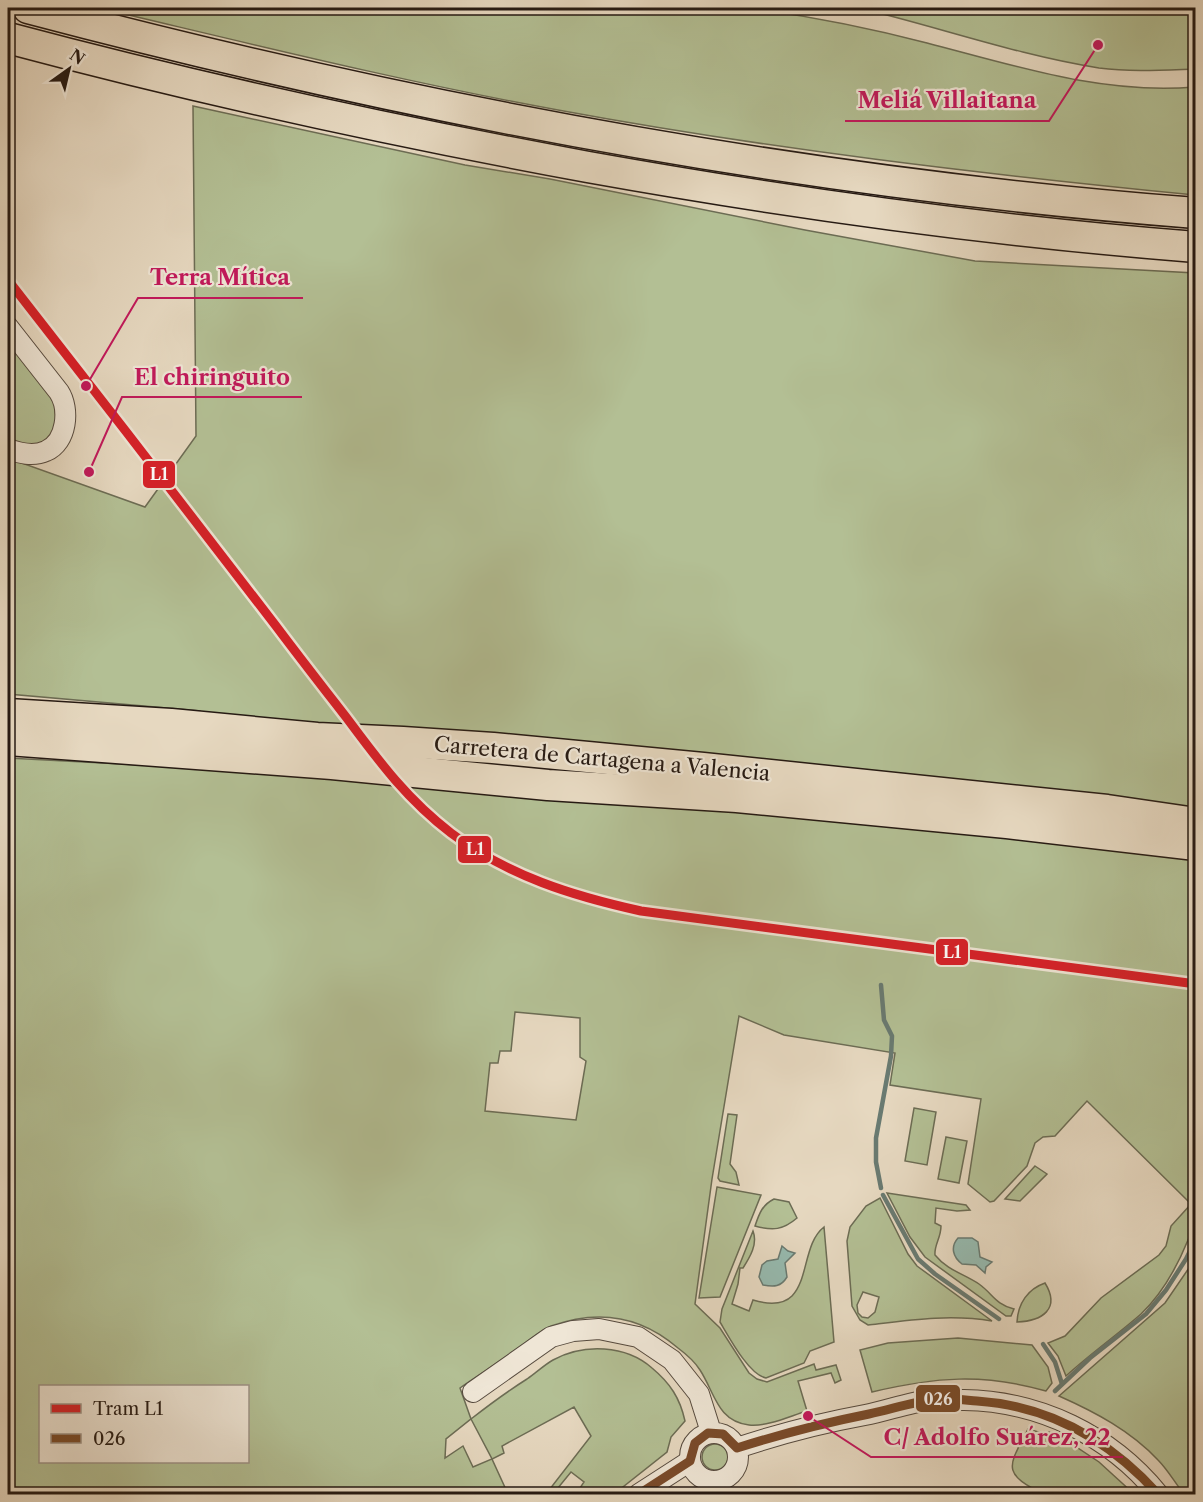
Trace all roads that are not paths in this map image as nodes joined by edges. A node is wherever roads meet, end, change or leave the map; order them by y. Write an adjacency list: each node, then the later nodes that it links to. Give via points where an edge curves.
1 (27, 8): 3 (highway, via 411,99 764,164)
2 (8, 38): 4 (highway, via 300,110 701,187 905,217)
3 (1196, 213)
4 (1196, 247)
5 (8, 327): 6 (street, via 65,401 66,422 57,442 47,451 23,454)
6 (8, 449)
7 (8, 704): 9 (highway)
8 (8, 714): 9 (highway, Carretera de Cartagena a Valencia)
9 (171, 724): 13 (highway, Carretera de Cartagena a Valencia, via 703,768 1107,810)
10 (8, 740): 12 (highway, Carretera de Cartagena a Valencia)
11 (8, 749): 12 (highway, via 111,754)
12 (154, 751): 14 (highway, Carretera de Cartagena a Valencia, via 737,797)
13 (1196, 823)
14 (1196, 845)
15 (473, 1392): 16 (street, via 551,1336 599,1329 638,1337 672,1360 699,1394)
16 (711, 1432): 17 (street, via 727,1436); 18 (street, via 692,1445)
17 (737, 1448): 18 (street, via 738,1464 721,1480 698,1475); 20 (street, via 839,1419 932,1400 992,1401 1035,1410 1094,1437 1126,1461)
18 (690, 1461): 19 (street)
19 (639, 1494)
20 (1158, 1494)

